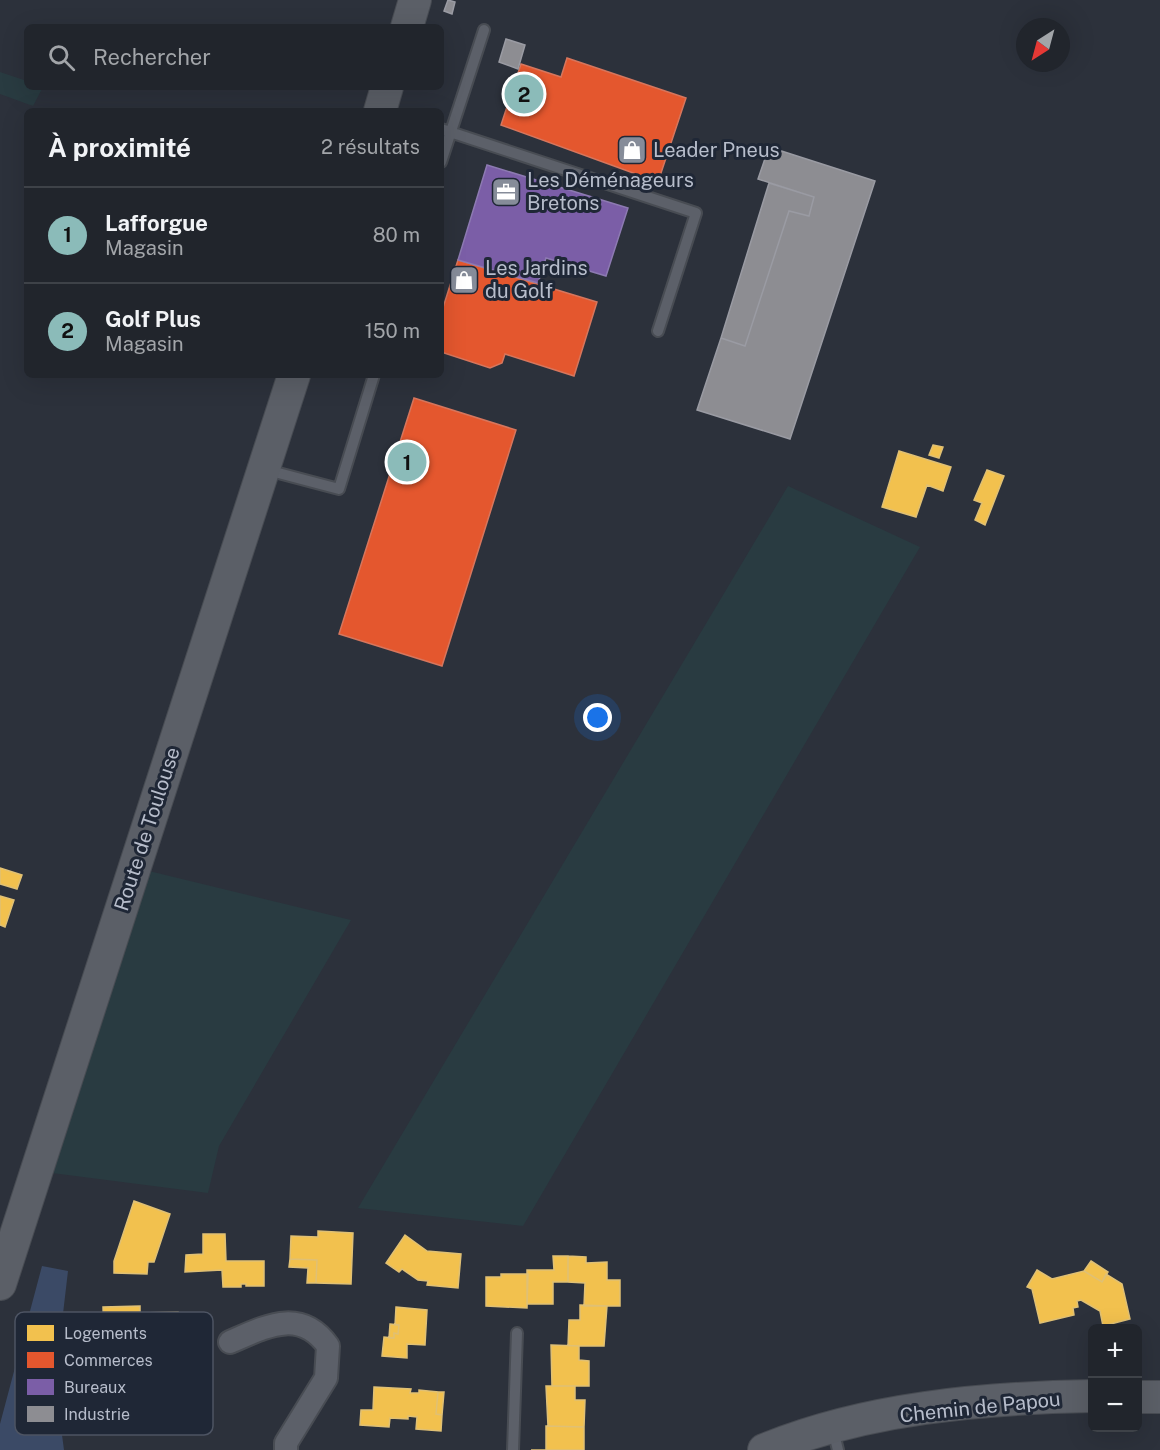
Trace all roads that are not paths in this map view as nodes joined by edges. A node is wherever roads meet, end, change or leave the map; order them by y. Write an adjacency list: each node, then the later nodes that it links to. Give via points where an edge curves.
1 (415, 0): 2 (main road)
2 (407, 24)
3 (484, 30): 6 (lane)
4 (386, 90): 5 (main road)
5 (382, 108)
6 (446, 131): 7 (lane, via 696,213)
7 (658, 331)
8 (293, 378): 10 (main road, Route de Toulouse)
9 (373, 378): 10 (lane, via 339,489)
10 (264, 470): 11 (main road, Route de Toulouse)
11 (0, 1284)
12 (517, 1333): 19 (lane)
13 (230, 1342): 18 (street, via 272,1324 298,1324 317,1331 328,1346 326,1378 286,1443)
14 (1088, 1396): 17 (main road, Chemin de Papou, via 960,1404)
15 (1142, 1397): 16 (main road)
16 (1160, 1397)
17 (835, 1439): 20 (main road, Chemin de Papou)
18 (286, 1450)
19 (513, 1450)
20 (764, 1450)

